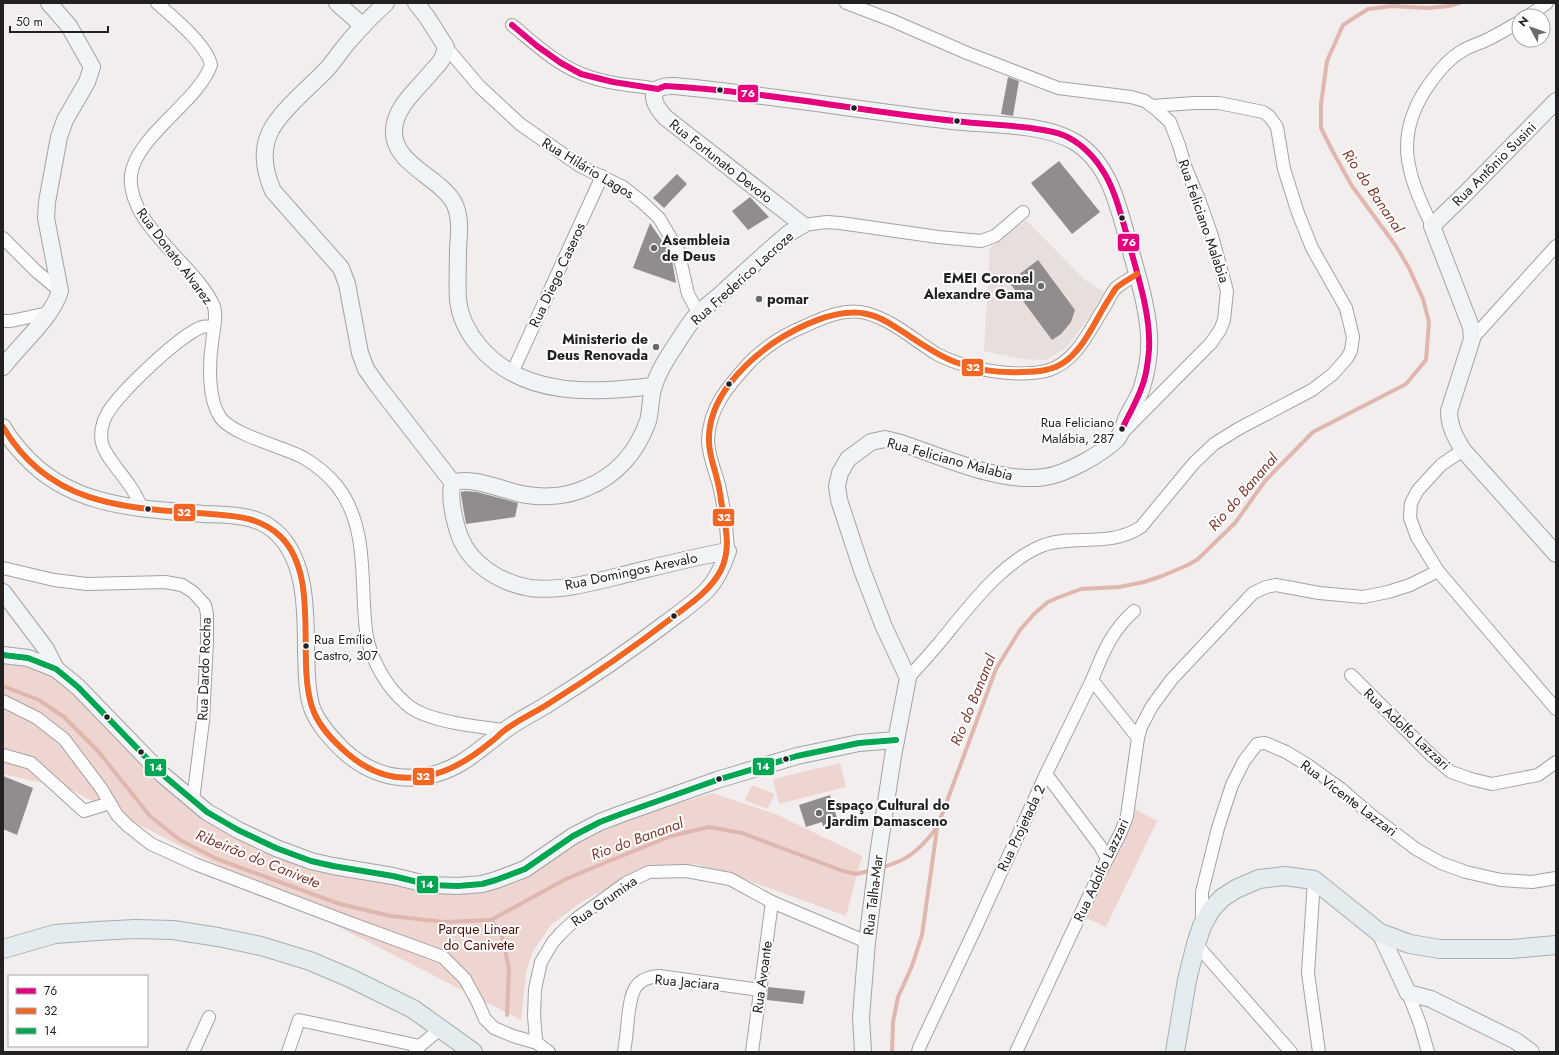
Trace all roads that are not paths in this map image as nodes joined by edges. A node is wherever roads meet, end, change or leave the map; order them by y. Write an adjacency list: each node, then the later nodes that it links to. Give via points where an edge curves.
1 (50, 3): 21 (street, via 69,26 92,67 87,82 58,137 47,202 46,218)
2 (157, 3): 25 (street, Rua Donato Alvarez, via 207,53 211,64 202,81 144,147 131,175 132,190 135,201 152,228 188,269 214,305)
3 (337, 3): 8 (street)
4 (386, 3): 8 (street)
5 (416, 3): 10 (street, Rua Hilário Lagos, via 428,17)
6 (846, 3): 13 (street, Rua Feliciano Malabia, via 1058,88 1131,97 1146,101)
7 (512, 25): 11 (street, via 537,46 581,74)
8 (362, 26): 33 (street, via 328,67 279,118 270,132 265,155 267,178 281,202 341,268 366,369)
9 (1511, 27): 17 (street, via 1462,51 1447,63 1419,99 1411,118 1407,133 1410,170)
10 (446, 47): 14 (street, Rua Hilário Lagos, via 479,86 520,124 580,166); 28 (street, via 442,59 401,108 396,119 394,138 415,168 448,194 455,205 459,217 458,303 467,331 486,354)
11 (658, 89): 16 (street, Rua Fortunato Devoto, via 654,93 654,100 658,110 666,118); 20 (street, via 665,86 738,92 955,121 1002,124 1063,135 1089,153 1102,169 1120,212)
12 (1556, 101): 17 (street, Rua Antônio Susini)
13 (1152, 106): 31 (street, Rua Feliciano Malabia, via 1170,122 1203,209 1228,291 1222,325 1211,343); 44 (street, via 1219,103 1263,112 1269,116 1277,127 1284,169 1312,248 1346,308 1353,337 1351,351 1333,374 1312,390 1214,444 1194,463 1141,527 1134,532 1118,538 1055,542 1031,551 1017,560 984,591)
14 (602, 176): 23 (street, Rua Hilário Lagos, via 623,187 659,218 678,250 688,294); 28 (street, Rua Diego Caseros)
15 (1023, 212): 16 (street, Rua Frederico Lacroze, via 995,236 981,241 840,223)
16 (803, 225): 23 (street, Rua Frederico Lacroze, via 789,233)
17 (1432, 226): 26 (street, via 1471,327)
18 (3, 238): 21 (street, via 36,271)
19 (1556, 246): 26 (street)
20 (1137, 274): 31 (street, via 1145,307 1149,351 1142,389); 35 (street, via 1115,290 1073,354 1062,364 1048,370 983,370 956,362 936,353 881,318 865,313 841,313 818,320 773,343 735,378 712,415 708,440 720,493)
21 (60, 290): 22 (street)
22 (48, 313): 24 (street, via 22,320); 27 (street)
23 (699, 314): 29 (street, Rua Frederico Lacroze, via 674,347)
24 (3, 321)
25 (214, 327): 34 (street, via 203,327 183,338 114,403 106,415 102,444); 48 (street, Rua Donato Alvarez, via 211,347 212,393 221,418 236,430 314,464 338,487 350,509 360,542 368,645 385,679 410,708 423,714 478,727)
26 (1472, 339): 32 (street, via 1449,410 1454,436)
27 (3, 367)
28 (512, 373): 29 (street, via 541,385 560,389 606,391)
29 (653, 386): 33 (street, Rua Frederico Lacroze, via 648,421 631,454 618,469 586,488 569,494 551,496 528,495 472,481 460,480)
30 (3, 427): 34 (street, via 37,469 50,479 70,490 98,500)
31 (1118, 438): 44 (street, Rua Feliciano Malabia, via 1089,459 1047,477 1002,476 885,439 870,442 848,459 840,473 837,486 838,500 882,620)
32 (1463, 450): 36 (street); 38 (street, via 1441,465 1428,478 1411,503 1410,518 1417,537)
33 (453, 483): 35 (street, Rua Domingos Arevalo, via 451,493 458,532 468,553 492,574 530,588 552,588 595,582)
34 (142, 508): 48 (street, via 256,520 268,526 286,542 301,576 307,682 311,706 327,734 369,769 387,776 407,778 444,772 467,761)
35 (728, 551): 48 (street, via 720,573 699,598 590,676)
36 (1556, 554)
37 (3, 568): 54 (street, Rua Dardo Rocha, via 54,580 87,584 165,582 182,585 193,592 204,605 207,614 207,641 203,721)
38 (1438, 571): 47 (street); 49 (street, Rua Adolfo Lazzari, via 1410,585 1362,597 1276,585 1253,593 1164,689 1144,720)
39 (3, 592): 42 (street, via 46,649)
40 (1134, 610): 45 (street, Rua Projetada 2, via 1114,633)
41 (3, 655): 42 (street, via 28,658)
42 (56, 669): 54 (street, via 78,687 154,765)
43 (1351, 675): 52 (street, Rua Adolfo Lazzari, via 1451,772 1492,784 1538,775)
44 (908, 678): 50 (street, Rua Talha-Mar)
45 (1092, 680): 49 (street); 53 (street, Rua Projetada 2)
46 (3, 701): 55 (street, via 38,718 64,739)
47 (1556, 709)
48 (505, 730)
49 (1138, 738): 56 (street, Rua Adolfo Lazzari, via 1128,816)
50 (896, 740): 54 (street, via 859,743 796,756 717,780 600,822 573,836 525,869 482,884 430,885 311,861 256,839 207,812); 62 (street, Rua Talha-Mar)
51 (3, 755): 55 (street, via 31,763 84,811)
52 (1556, 762)
53 (1046, 774): 56 (street); 79 (street, Rua Projetada 2)
54 (193, 800)
55 (110, 803): 70 (street, via 128,826 152,844 195,864 443,957 465,979 485,1019 494,1028 513,1036)
56 (1107, 859): 80 (street, Rua Adolfo Lazzari)
57 (1556, 878): 60 (street, Rua Vicente Lazzari, via 1532,882 1501,880 1441,863 1416,849 1371,815 1341,788 1309,766 1265,743 1257,744 1244,761 1232,785 1218,828 1202,892)
58 (1314, 880): 60 (main road, via 1285,876 1259,879 1222,898); 61 (main road); 83 (street, via 1308,973)
59 (772, 902): 62 (street, Rua Grumixa); 66 (street, Rua Avoante); 70 (street, Rua Grumixa, via 730,879 686,870 649,872 626,884 576,919 553,942 541,962 535,989 534,1016)
60 (1202, 926): 63 (main road)
61 (1380, 933): 64 (main road, via 1410,944 1440,949 1512,949); 67 (street)
62 (867, 942): 78 (street, Rua Talha-Mar, via 861,1018)
63 (1196, 944): 81 (main road); 82 (street)
64 (1556, 945)
65 (3, 948): 69 (main road, via 55,934 135,929 173,930 218,937 261,946 350,978 414,1009)
66 (760, 990): 76 (street, Rua Jaciara, via 651,977 641,982 632,994); 77 (street, Rua Avoante)
67 (1408, 993): 84 (street); 85 (street, via 1431,999 1516,1041)
68 (209, 1017): 72 (street)
69 (440, 1029): 71 (street); 74 (main road)
70 (537, 1041): 75 (street)
71 (416, 1049): 73 (street, via 299,1020)
72 (193, 1052)
73 (288, 1052)
74 (473, 1052)
75 (549, 1052)
76 (624, 1052)
77 (752, 1052)
78 (863, 1052)
79 (918, 1052)
80 (1016, 1052)
81 (1175, 1052)
82 (1291, 1052)
83 (1319, 1052)
84 (1428, 1052)
85 (1530, 1052)

